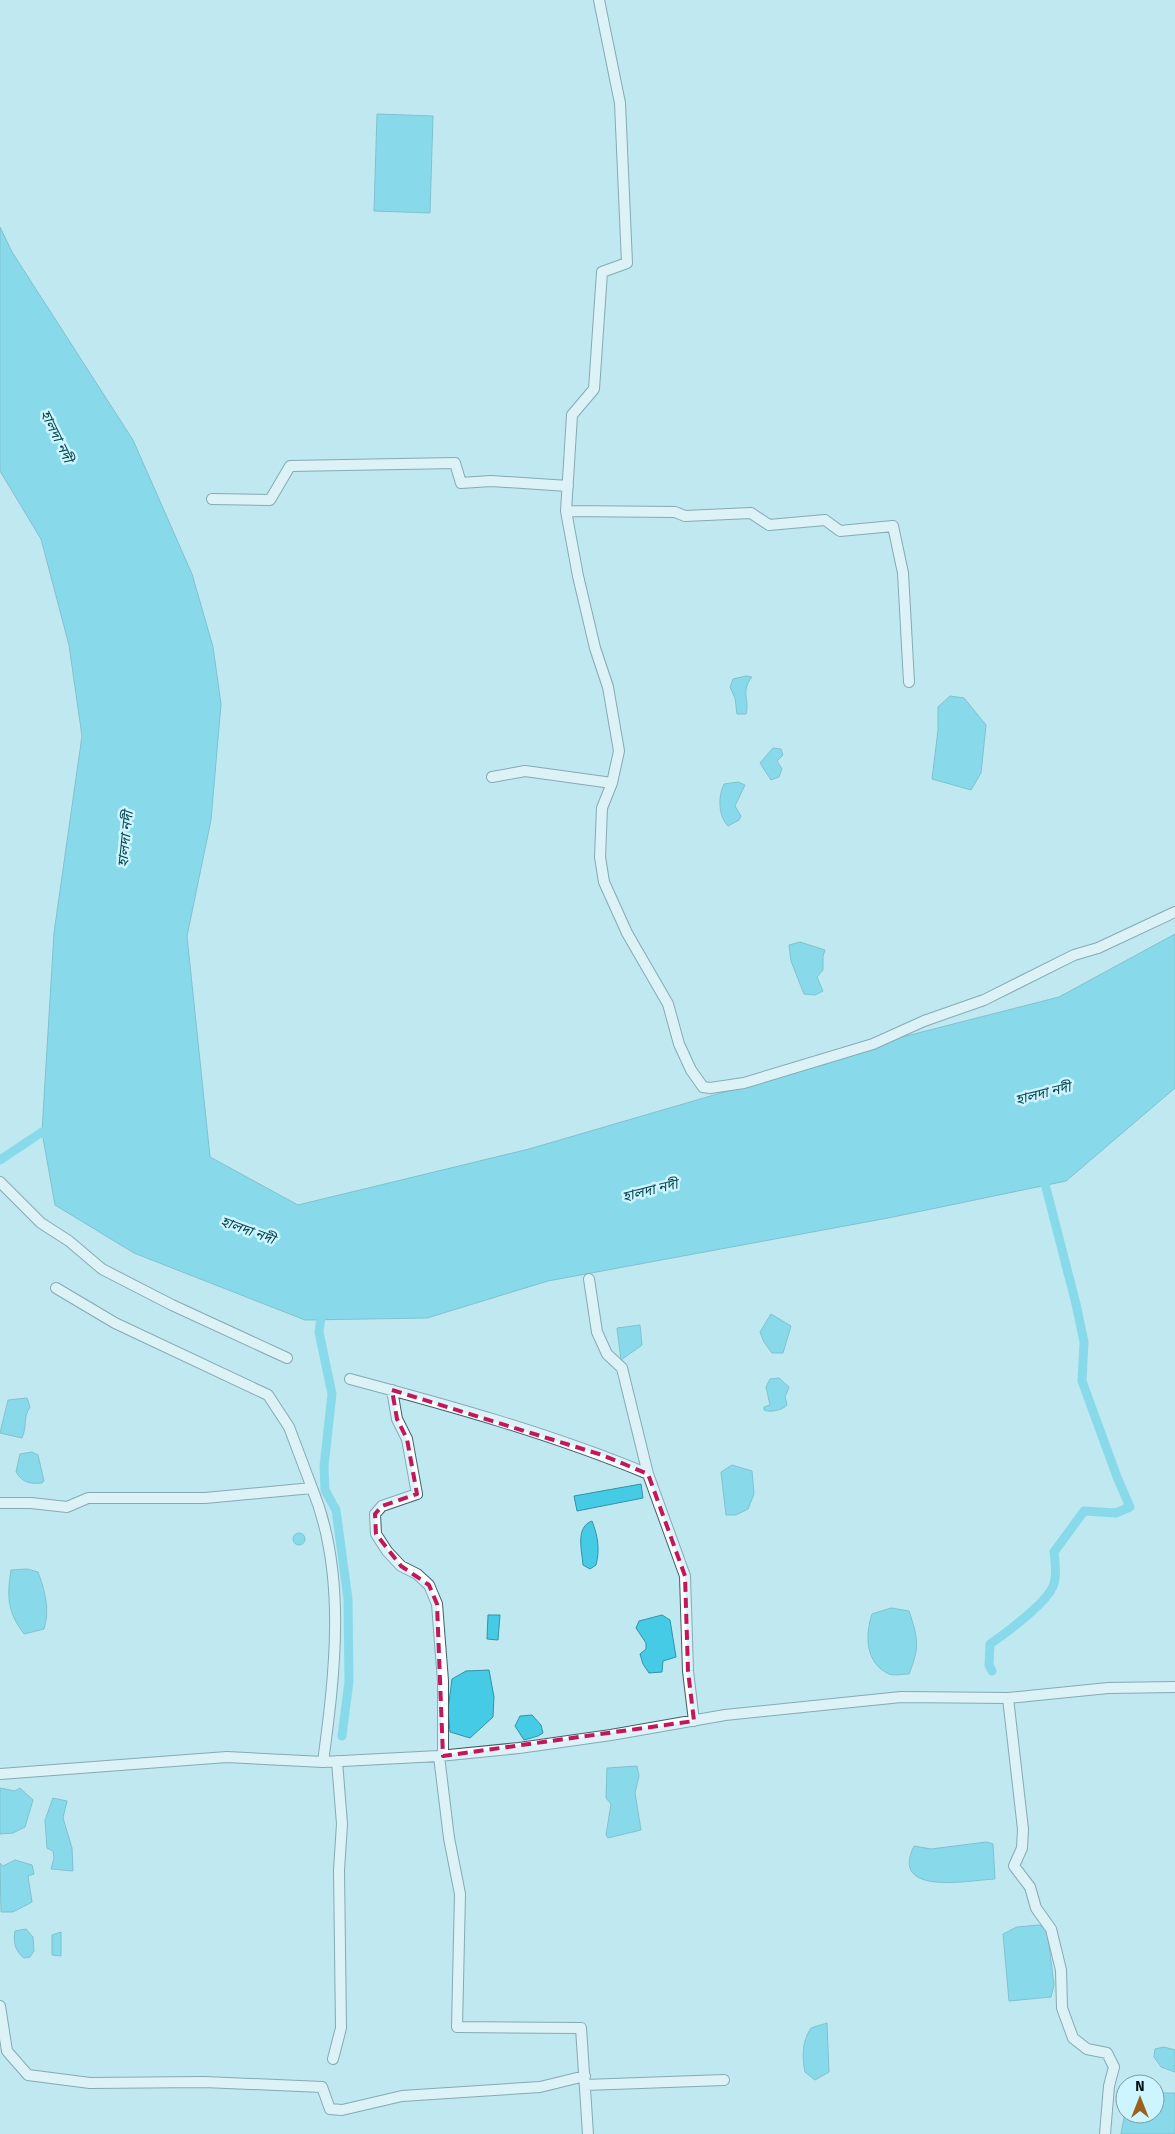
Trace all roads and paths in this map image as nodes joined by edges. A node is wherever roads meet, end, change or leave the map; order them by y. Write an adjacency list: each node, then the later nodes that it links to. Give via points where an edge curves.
1 (599, 0): 2 (street, via 620,103 627,264 602,272 594,388 572,415)
2 (568, 486): 3 (street, via 491,481 461,483 456,462 290,466 270,500); 4 (street)
3 (212, 499)
4 (566, 511): 5 (street, via 675,512 686,516 751,513 769,525 825,520 840,531 893,526 904,572); 7 (street, via 616,732 619,751)
5 (909, 682)
6 (492, 776): 7 (street, via 525,771)
7 (612, 783): 8 (street, via 602,808 600,857 604,882 627,933 668,1004 679,1044 703,1087 744,1083 873,1044 924,1021 984,1000 1074,955 1098,948)
8 (1175, 912)
9 (0, 1182): 12 (street, via 41,1223 102,1269 172,1306)
10 (589, 1279): 15 (street, via 597,1332 606,1354 622,1368)
11 (56, 1288): 16 (street, via 115,1323 268,1396 289,1427)
12 (287, 1358)
13 (350, 1379): 14 (street)
14 (392, 1390): 15 (street, via 602,1455); 21 (street, via 397,1418 408,1438 417,1494 382,1506 375,1514 376,1534 401,1566 429,1585 437,1604 443,1680)
15 (648, 1474): 20 (street, via 685,1576 688,1671)
16 (312, 1488): 17 (street, via 205,1498 88,1498 67,1507); 23 (street, via 323,1516 335,1598 332,1693)
17 (0, 1503)
18 (1175, 1687): 19 (street, via 1108,1688)
19 (1008, 1698): 20 (street, via 901,1697 725,1715); 30 (street, via 1023,1828 1022,1848 1014,1866 1030,1887 1036,1908 1051,1929 1061,1970 1062,2008 1073,2038 1088,2049 1107,2053 1114,2067)
20 (694, 1722): 21 (street, via 528,1747)
21 (441, 1756): 22 (street); 27 (street, via 449,1838 460,1894 457,2027 581,2028)
22 (338, 1761): 23 (street); 26 (street, via 342,1824 339,1870 341,2028)
23 (323, 1762): 24 (street, via 227,1757)
24 (0, 1774)
25 (0, 2006): 27 (street, via 7,2051 28,2075 90,2083 204,2082 322,2088 330,2109 342,2110 402,2096)
26 (333, 2059)
27 (585, 2080): 28 (street); 29 (street)
28 (724, 2080)
29 (588, 2134)
30 (1105, 2134)

